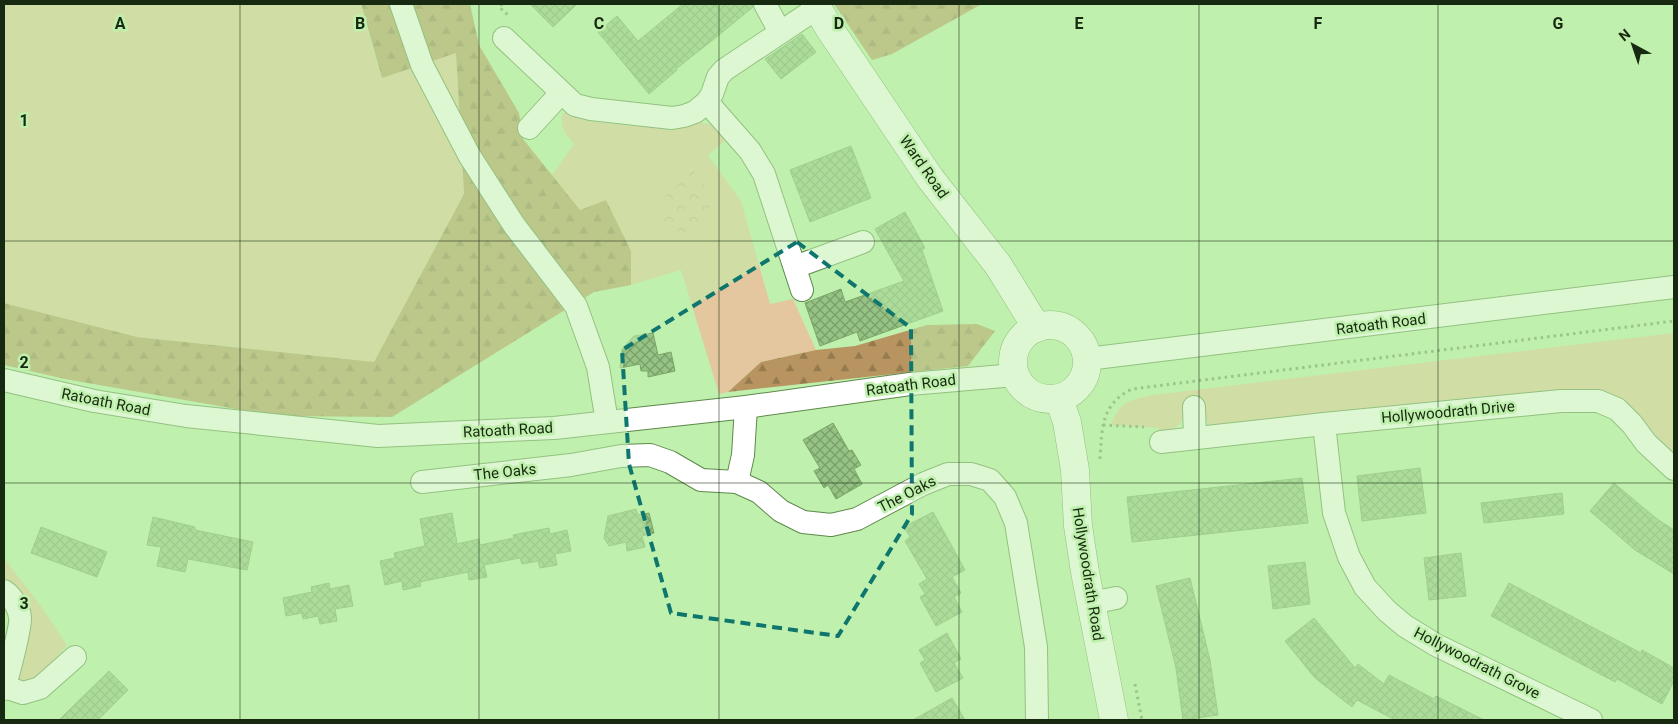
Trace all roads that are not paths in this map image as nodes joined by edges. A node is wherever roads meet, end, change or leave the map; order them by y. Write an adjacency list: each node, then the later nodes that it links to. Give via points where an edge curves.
1 (401, 4): 20 (street, via 422,66 469,155 514,225 576,306 598,367)
2 (765, 4): 4 (street)
3 (816, 6): 4 (street); 13 (main road, Ward Road, via 930,178 998,265)
4 (780, 32): 7 (street, via 724,70)
5 (504, 38): 6 (street)
6 (561, 92): 7 (street, via 574,105 591,109 672,118 695,112); 8 (street)
7 (707, 102): 10 (street, via 750,151 764,174)
8 (529, 128)
9 (863, 242): 10 (street)
10 (795, 267): 12 (street)
11 (1674, 287): 14 (street, Ratoath Road)
12 (802, 290)
13 (1037, 328): 14 (main road, via 1048,325 1070,330 1079,338); 15 (main road, via 1027,333 1014,352)
14 (1087, 359): 17 (main road, via 1084,380 1073,392)
15 (1014, 374): 17 (main road, via 1032,395 1048,400); 18 (street, Ratoath Road, via 910,384)
16 (4, 380): 20 (street, Ratoath Road, via 94,401 186,416 378,436 554,428)
17 (1059, 399): 31 (main road, Hollywoodrath Road, via 1067,422 1075,470 1078,526 1103,600)
18 (746, 407): 20 (street, Ratoath Road); 26 (street, via 743,454)
19 (1194, 407): 22 (street)
20 (607, 422)
21 (1324, 424): 22 (street, Hollywoodrath Drive); 24 (street, Hollywoodrath Drive, via 1598,401 1617,410); 32 (street, Hollywoodrath Grove, via 1334,513 1348,557 1365,587 1386,611 1436,645)
22 (1195, 438): 23 (street, Hollywoodrath Drive)
23 (1161, 442)
24 (1674, 469)
25 (422, 482): 26 (street, The Oaks, via 447,470 571,465 621,456 650,455 670,462 701,480)
26 (737, 482): 30 (street, The Oaks, via 759,492 803,522 831,525 857,519 948,474 971,474 990,480 1005,497 1016,523 1036,647)
27 (4, 591): 29 (street, via 16,605 21,618)
28 (75, 657): 29 (street, via 40,688 23,693)
29 (4, 688)
30 (1037, 720)
31 (1114, 720)
32 (1591, 720)

